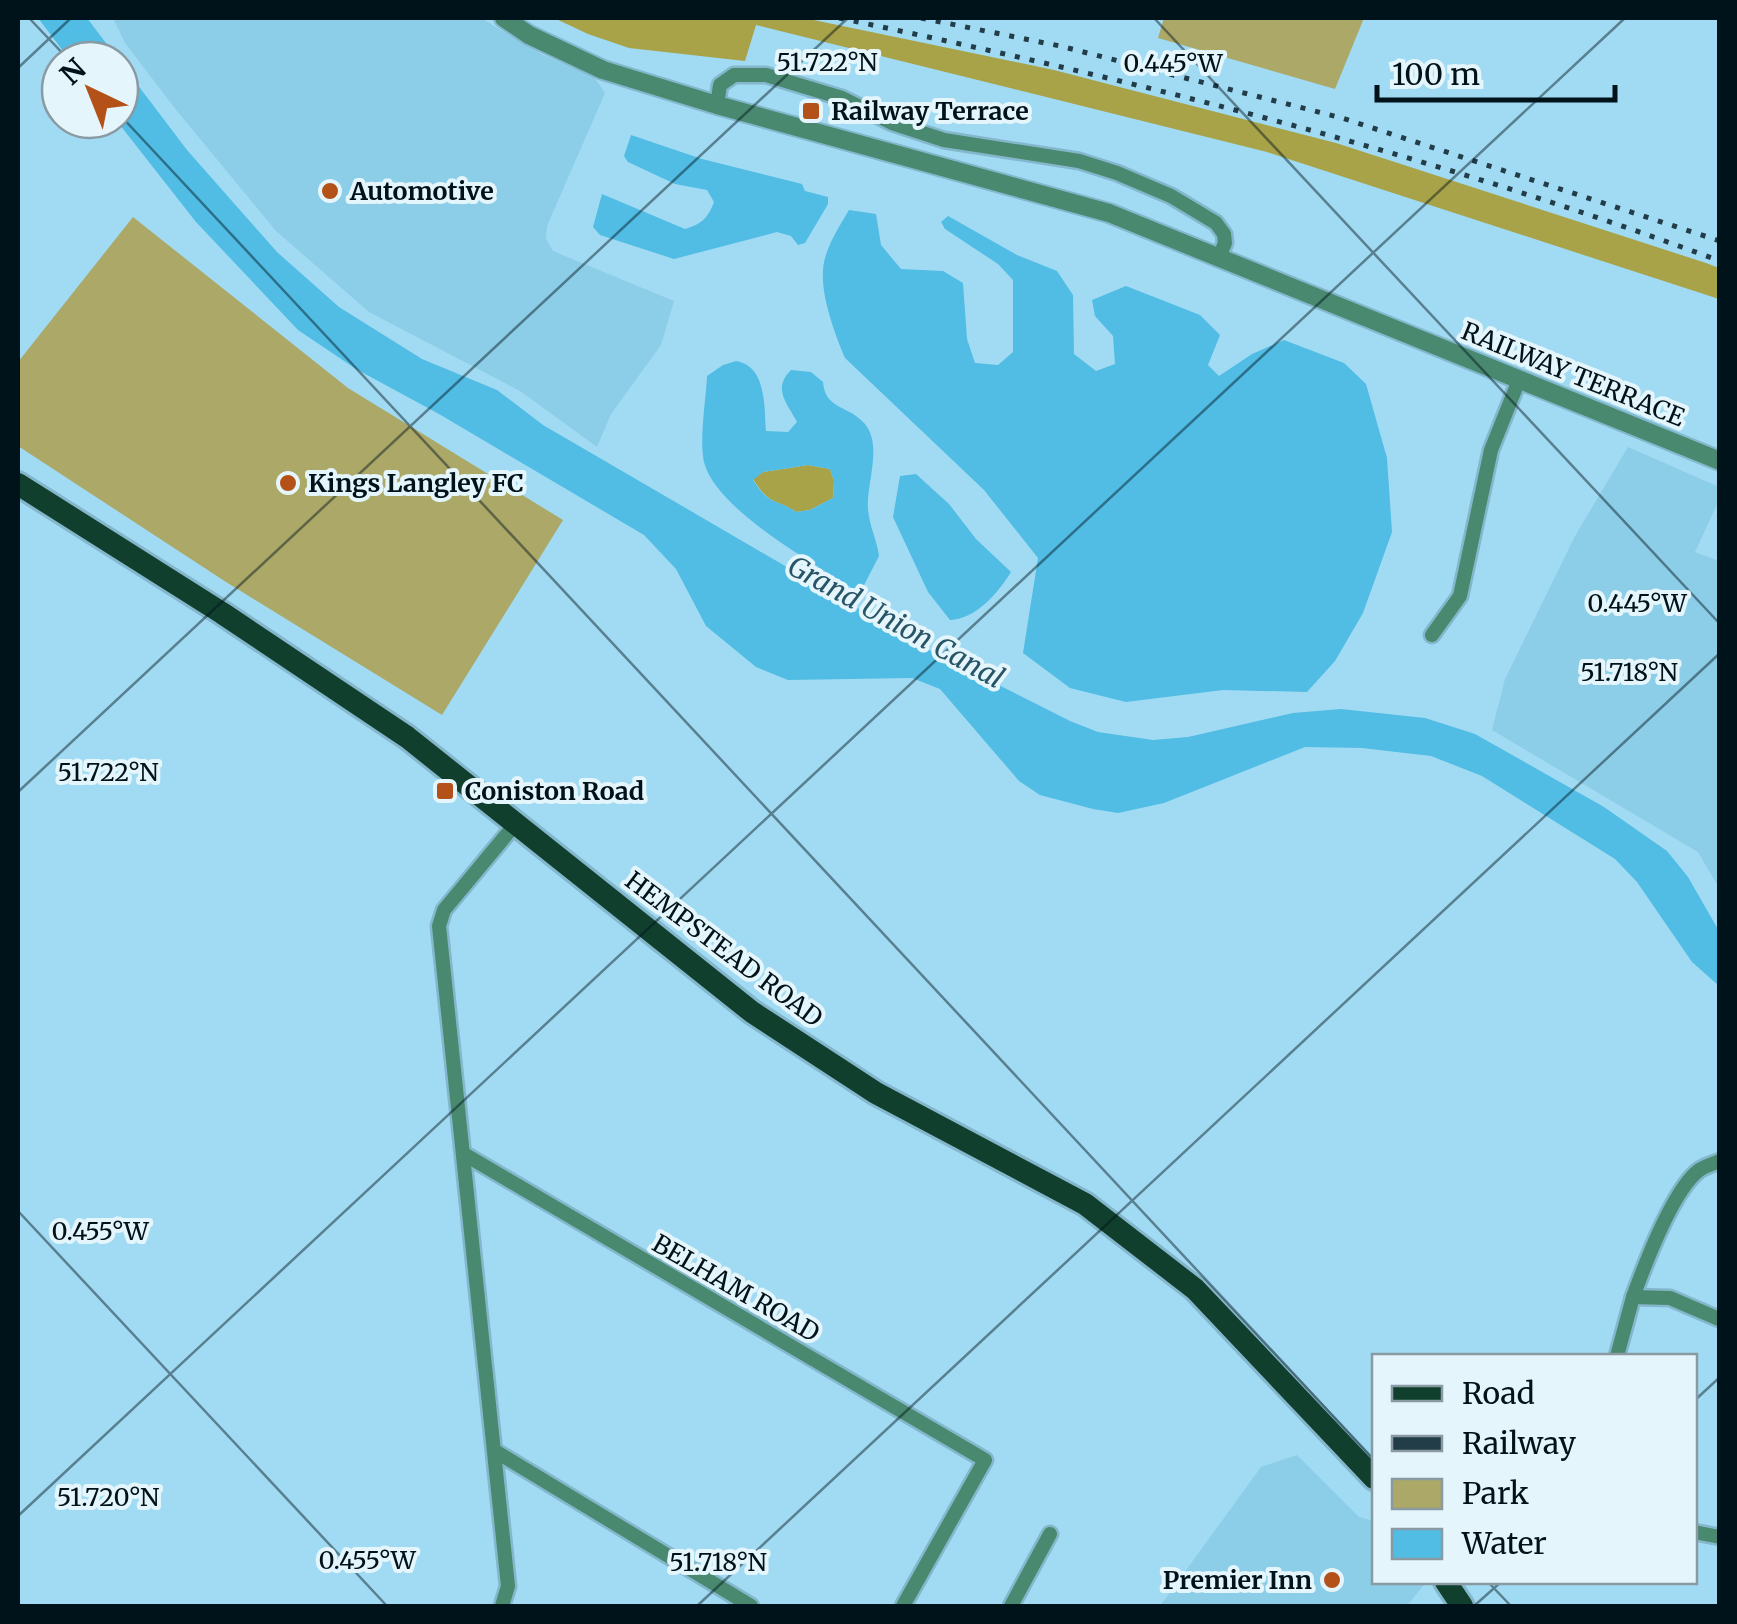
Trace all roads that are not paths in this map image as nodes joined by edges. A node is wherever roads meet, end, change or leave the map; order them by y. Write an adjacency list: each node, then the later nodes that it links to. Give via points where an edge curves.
1 (504, 18): 2 (street, RAILWAY TERRACE, via 603,70)
2 (717, 105): 3 (street, RAILWAY TERRACE, via 1109,213); 3 (street, via 720,84 734,75 766,75 944,140 1079,161 1172,196 1216,223 1225,243)
3 (1219, 257): 4 (street, RAILWAY TERRACE)
4 (1519, 380): 5 (street, RAILWAY TERRACE); 7 (street, via 1491,450 1460,596)
5 (1720, 461)
6 (18, 484): 8 (main road, HEMPSTEAD ROAD, via 407,736)
7 (1432, 636)
8 (517, 822): 9 (street, via 444,910 439,926); 15 (main road, HEMPSTEAD ROAD, via 752,1012 876,1093 1085,1204 1195,1289)
9 (464, 1154): 14 (street); 20 (street, BELHAM ROAD, via 985,1460)
10 (1720, 1161): 11 (street, via 1685,1185)
11 (1633, 1297): 12 (street, via 1670,1298); 13 (street)
12 (1720, 1320)
13 (1619, 1354)
14 (495, 1452): 18 (street, via 508,1586); 19 (street)
15 (1372, 1476)
16 (1050, 1534): 21 (street)
17 (1447, 1584): 22 (main road)
18 (502, 1606)
19 (751, 1606)
20 (903, 1606)
21 (1012, 1606)
22 (1462, 1606)

